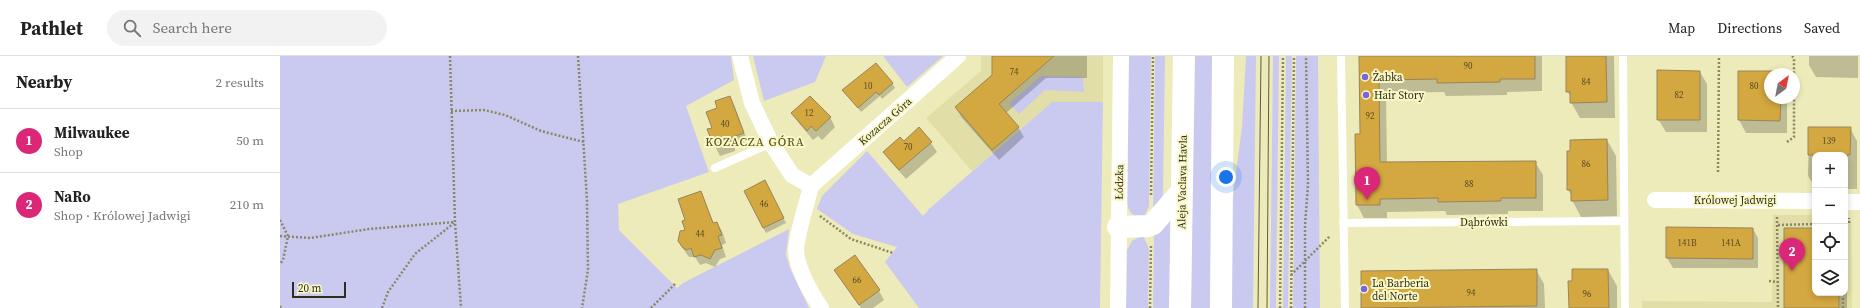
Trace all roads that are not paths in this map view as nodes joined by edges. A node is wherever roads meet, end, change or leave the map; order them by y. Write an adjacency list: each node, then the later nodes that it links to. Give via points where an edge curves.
1 (740, 56): 8 (street, via 752,103)
2 (958, 56): 10 (street, Kozacza Góra)
3 (1121, 56): 18 (street, Łódzka)
4 (1184, 56): 11 (main road, Aleja Vaclava Havla)
5 (1224, 56): 22 (main road)
6 (1341, 56): 17 (lane)
7 (1623, 56): 16 (lane)
8 (771, 144): 9 (lane); 10 (street, via 792,175)
9 (715, 168)
10 (811, 186): 19 (street, via 796,249 801,269)
11 (1182, 192): 18 (main road, via 1153,224); 21 (main road, Aleja Vaclava Havla)
12 (1655, 200): 13 (street, Królowej Jadwigi)
13 (1812, 201)
14 (1848, 202): 15 (street)
15 (1860, 202)
16 (1624, 221): 17 (lane, Dąbrówki); 24 (lane)
17 (1343, 223): 23 (lane)
18 (1118, 227): 20 (street, Łódzka)
19 (821, 308)
20 (1118, 308)
21 (1180, 308)
22 (1220, 308)
23 (1344, 308)
24 (1625, 308)

